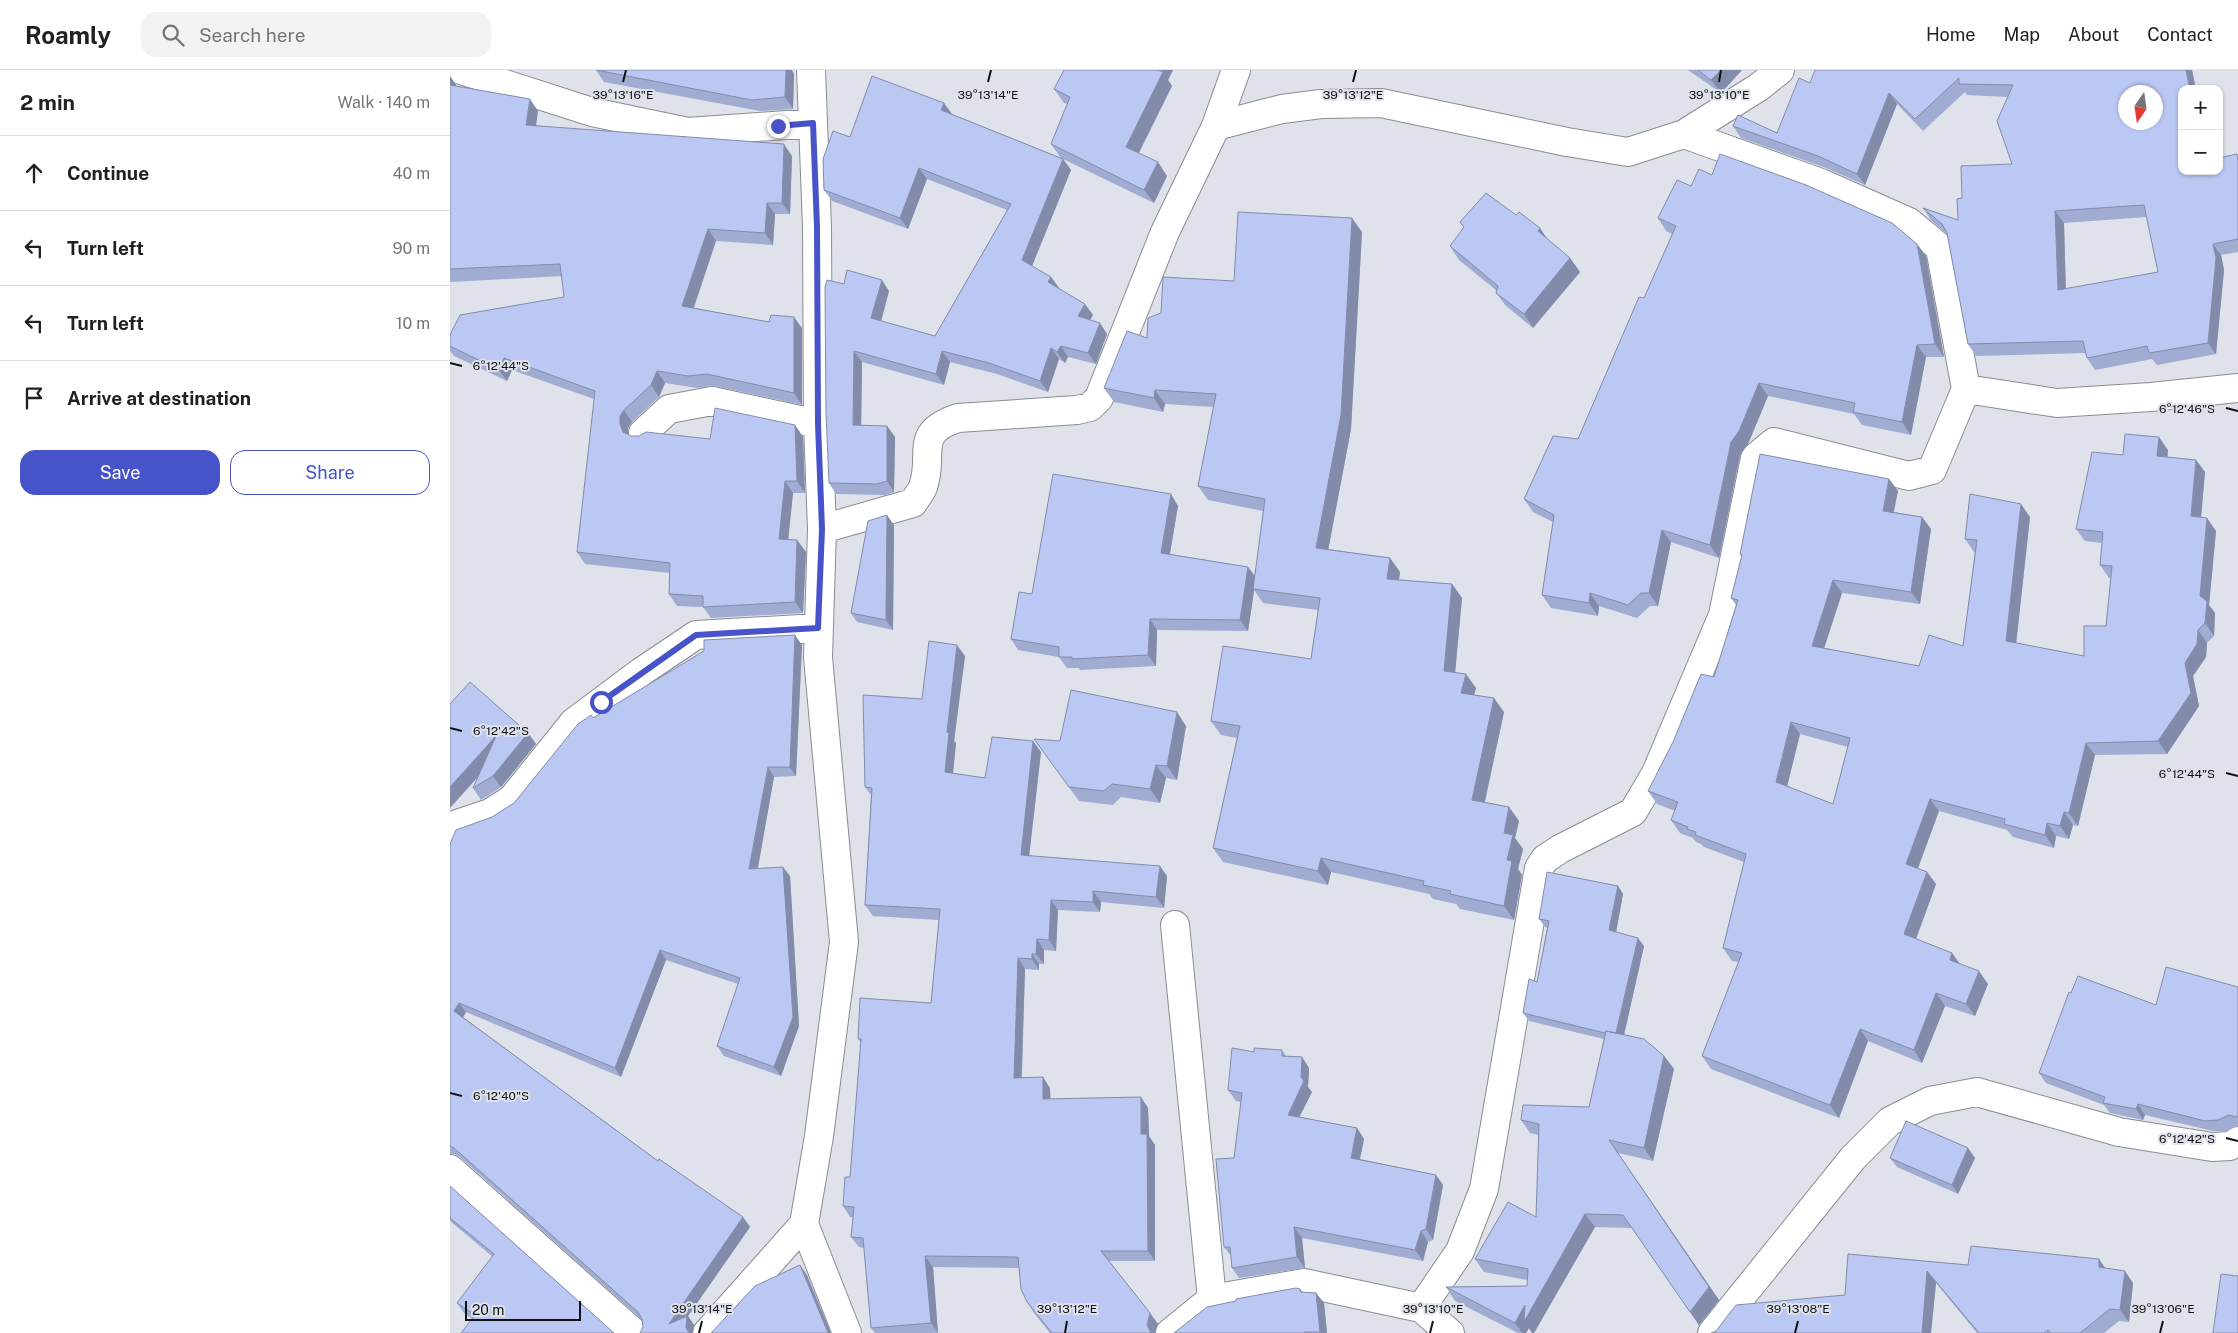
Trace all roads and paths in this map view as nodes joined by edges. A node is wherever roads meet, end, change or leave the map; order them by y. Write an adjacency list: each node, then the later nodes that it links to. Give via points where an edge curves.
1 (461, 70): 5 (street, via 592,112 688,132)
2 (811, 70): 5 (street)
3 (1236, 70): 6 (street)
4 (1780, 70): 7 (street)
5 (813, 123): 10 (street)
6 (1216, 126): 7 (street, via 1282,109 1321,104 1381,103 1628,152); 12 (street, via 1165,232 1099,398 1090,407 1077,410 958,418 941,424 929,436 923,486 913,503)
7 (1684, 134): 9 (street, via 1821,183 1909,222 1940,248)
8 (2238, 388): 9 (street, via 2057,403)
9 (1966, 389): 20 (street, via 1932,470 1909,476 1774,442 1755,458 1723,615 1656,772 1632,812 1560,849 1539,868 1484,1189 1460,1251)
10 (818, 424): 11 (street, via 712,401 669,409); 12 (street)
11 (642, 433)
12 (822, 529): 13 (street)
13 (818, 628): 14 (street, via 696,635 574,722 512,799 490,813 457,824); 18 (street, via 844,942 820,1136)
14 (450, 830)
15 (1175, 925): 19 (street)
16 (2238, 1141): 26 (street, via 2230,1146 2212,1147 2119,1132 1977,1092 1930,1100 1890,1122 1852,1158)
17 (450, 1169): 21 (street)
18 (804, 1224): 22 (street); 23 (street)
19 (1212, 1299): 20 (street, via 1304,1283); 24 (street)
20 (1421, 1308): 25 (street)
21 (634, 1333)
22 (708, 1333)
23 (847, 1333)
24 (1170, 1333)
25 (1450, 1333)
26 (1712, 1333)

